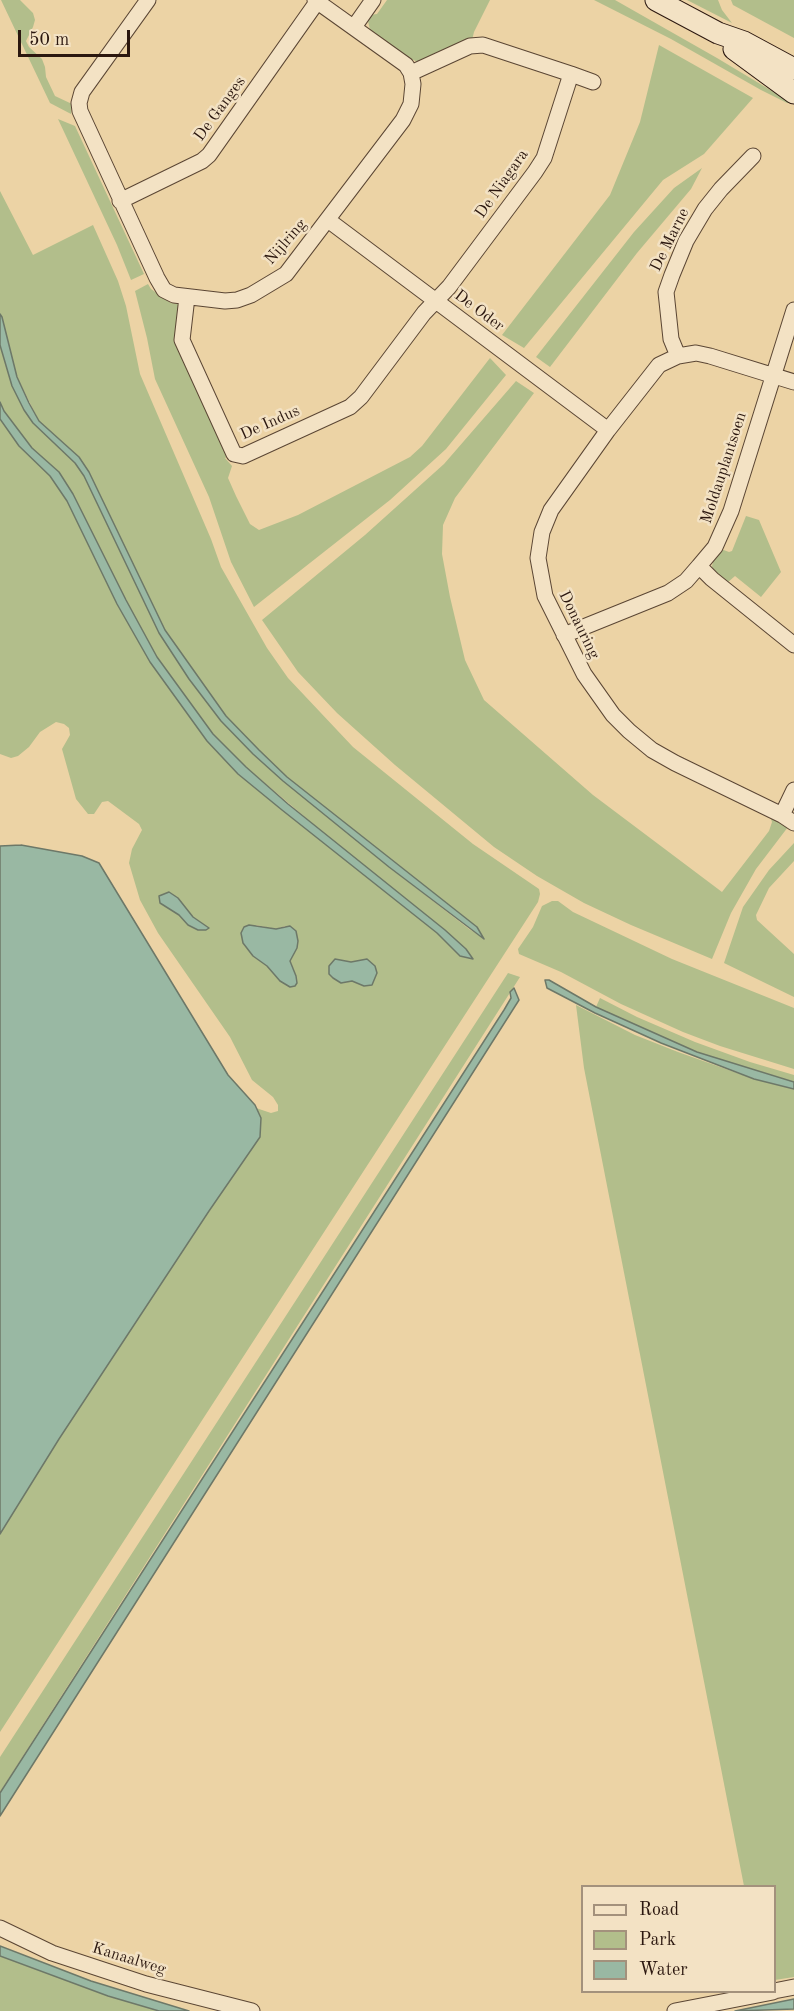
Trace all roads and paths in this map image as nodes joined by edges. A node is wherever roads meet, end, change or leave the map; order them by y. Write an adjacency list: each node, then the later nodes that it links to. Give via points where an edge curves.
1 (148, 0): 13 (street, Nijlring, via 82,92 79,103 82,120)
2 (373, 0): 5 (street)
3 (656, 0): 6 (main road)
4 (316, 1): 5 (street); 13 (street, De Ganges, via 209,155)
5 (354, 27): 8 (street, via 406,65)
6 (718, 33): 7 (main road); 11 (main road, via 737,52)
7 (794, 69)
8 (411, 73): 9 (street, via 470,46 483,45); 14 (street, Nijlring, via 411,104 403,120)
9 (571, 74): 10 (street); 16 (street, De Niagara, via 544,158)
10 (593, 82)
11 (794, 93)
12 (753, 156): 18 (street, De Marne, via 705,209 686,241 666,292 671,339)
13 (120, 201): 15 (street, Nijlring, via 164,290)
14 (328, 220): 15 (street, Nijlring, via 286,274 270,285 237,300); 16 (street, De Oder)
15 (187, 297): 16 (street, De Indus, via 182,340 234,454 243,456 350,407)
16 (435, 301): 21 (street, De Oder)
17 (794, 310): 19 (street, Moldauplantsoen)
18 (678, 356): 19 (street, via 696,353); 21 (street, Donauring, via 659,365)
19 (773, 375): 20 (street); 22 (street, Moldauplantsoen, via 727,521 715,547)
20 (794, 382)
21 (608, 430): 23 (street, Donauring, via 551,510 540,542 541,584)
22 (699, 566): 23 (street, Moldauplantsoen, via 668,593); 24 (street)
23 (564, 635): 26 (street, Donauring, via 597,695 652,750)
24 (794, 645)
25 (794, 790): 26 (street)
26 (788, 819)
27 (0, 1928): 31 (street, Kanaalweg, via 52,1953 146,1984)
28 (794, 1987): 29 (street)
29 (776, 1991)
30 (764, 1993): 32 (street)
31 (252, 2011)
32 (675, 2011)

